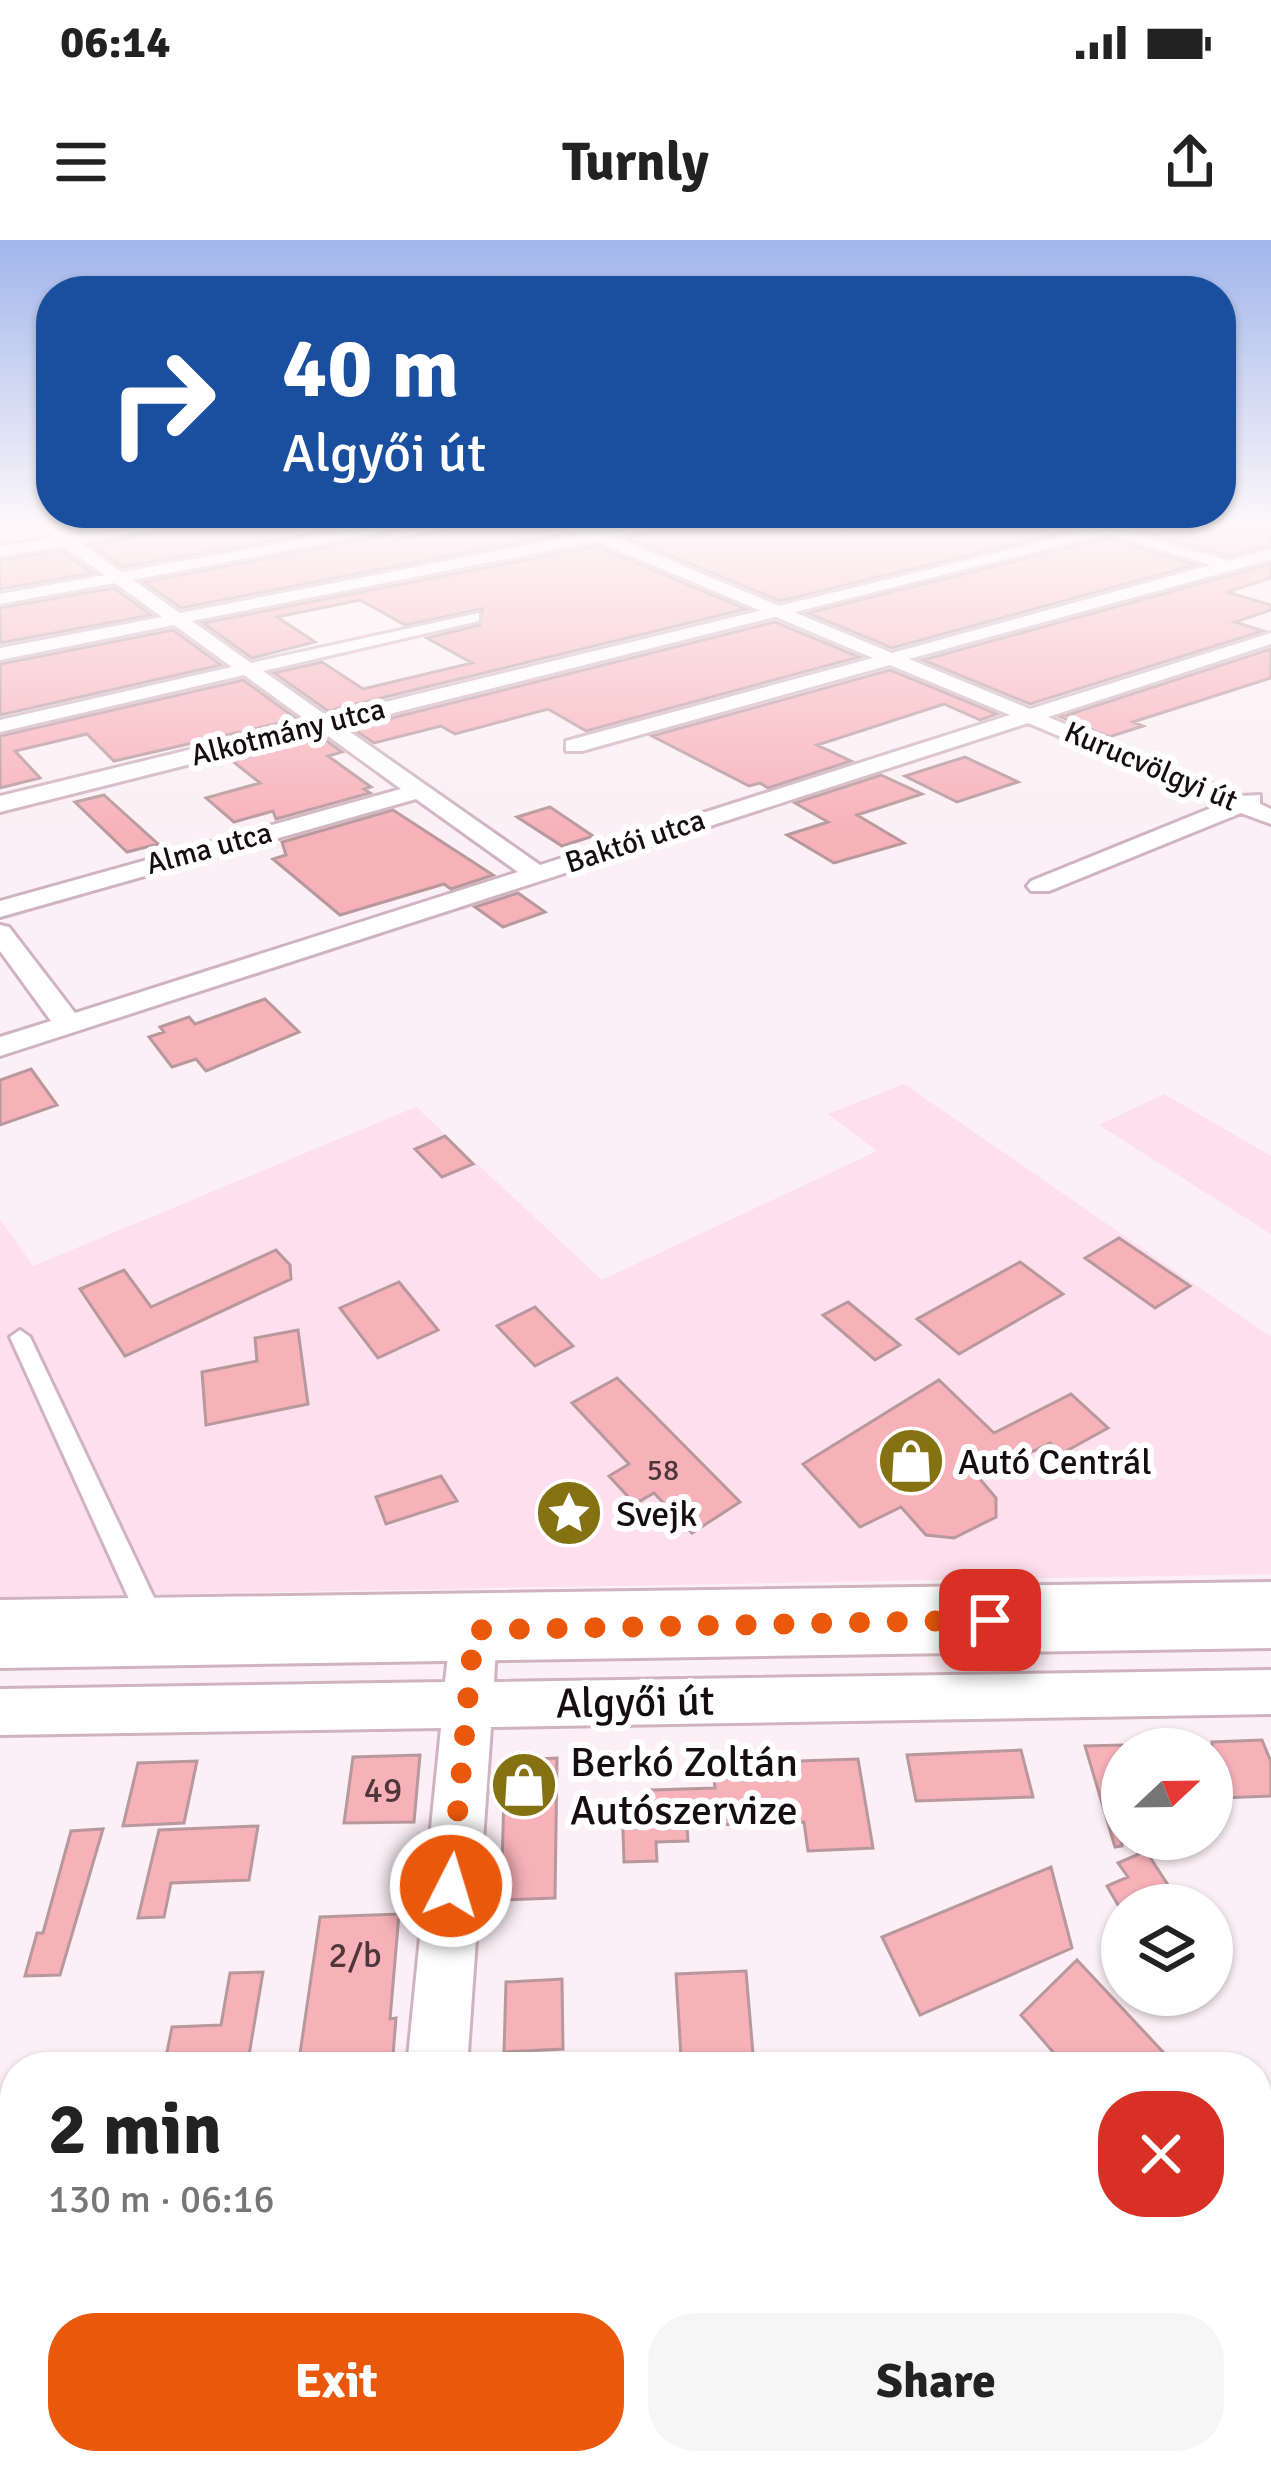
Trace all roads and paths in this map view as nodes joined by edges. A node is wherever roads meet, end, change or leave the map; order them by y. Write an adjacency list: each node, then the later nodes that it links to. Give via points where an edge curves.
1 (131, 628): 8 (street)
2 (191, 628): 10 (street)
3 (422, 628): 10 (street)
4 (709, 628): 12 (street, Alkotmány utca)
5 (820, 628): 9 (street, Kurucvölgyi út)
6 (1005, 628): 9 (street)
7 (1265, 644): 11 (street, Baktói utca)
8 (0, 654)
9 (894, 659): 11 (street, Kurucvölgyi út); 14 (street)
10 (246, 667): 12 (street); 13 (street)
11 (1030, 715): 18 (street, Kurucvölgyi út); 20 (street, Baktói utca)
12 (327, 723): 15 (street); 17 (street, Alkotmány utca)
13 (0, 726)
14 (574, 746)
15 (418, 791): 20 (street); 22 (street, Alma utca)
16 (1271, 793): 18 (street)
17 (0, 804)
18 (1242, 804): 19 (street, Kurucvölgyi út); 21 (street)
19 (1271, 817)
20 (535, 873): 24 (street, Baktói utca)
21 (1040, 886)
22 (0, 909)
23 (0, 933): 24 (street)
24 (68, 1025): 25 (street, Baktói utca)
25 (0, 1047)
26 (20, 1337): 29 (lane)
27 (1271, 1615): 28 (main road, Algyői út)
28 (474, 1630): 29 (main road, Algyői út); 32 (street)
29 (156, 1632): 30 (main road, Algyői út)
30 (0, 1634)
31 (1271, 1692): 32 (street, Algyői út)
32 (466, 1704): 33 (street, Algyői út); 34 (street)
33 (0, 1712)
34 (438, 2052)

